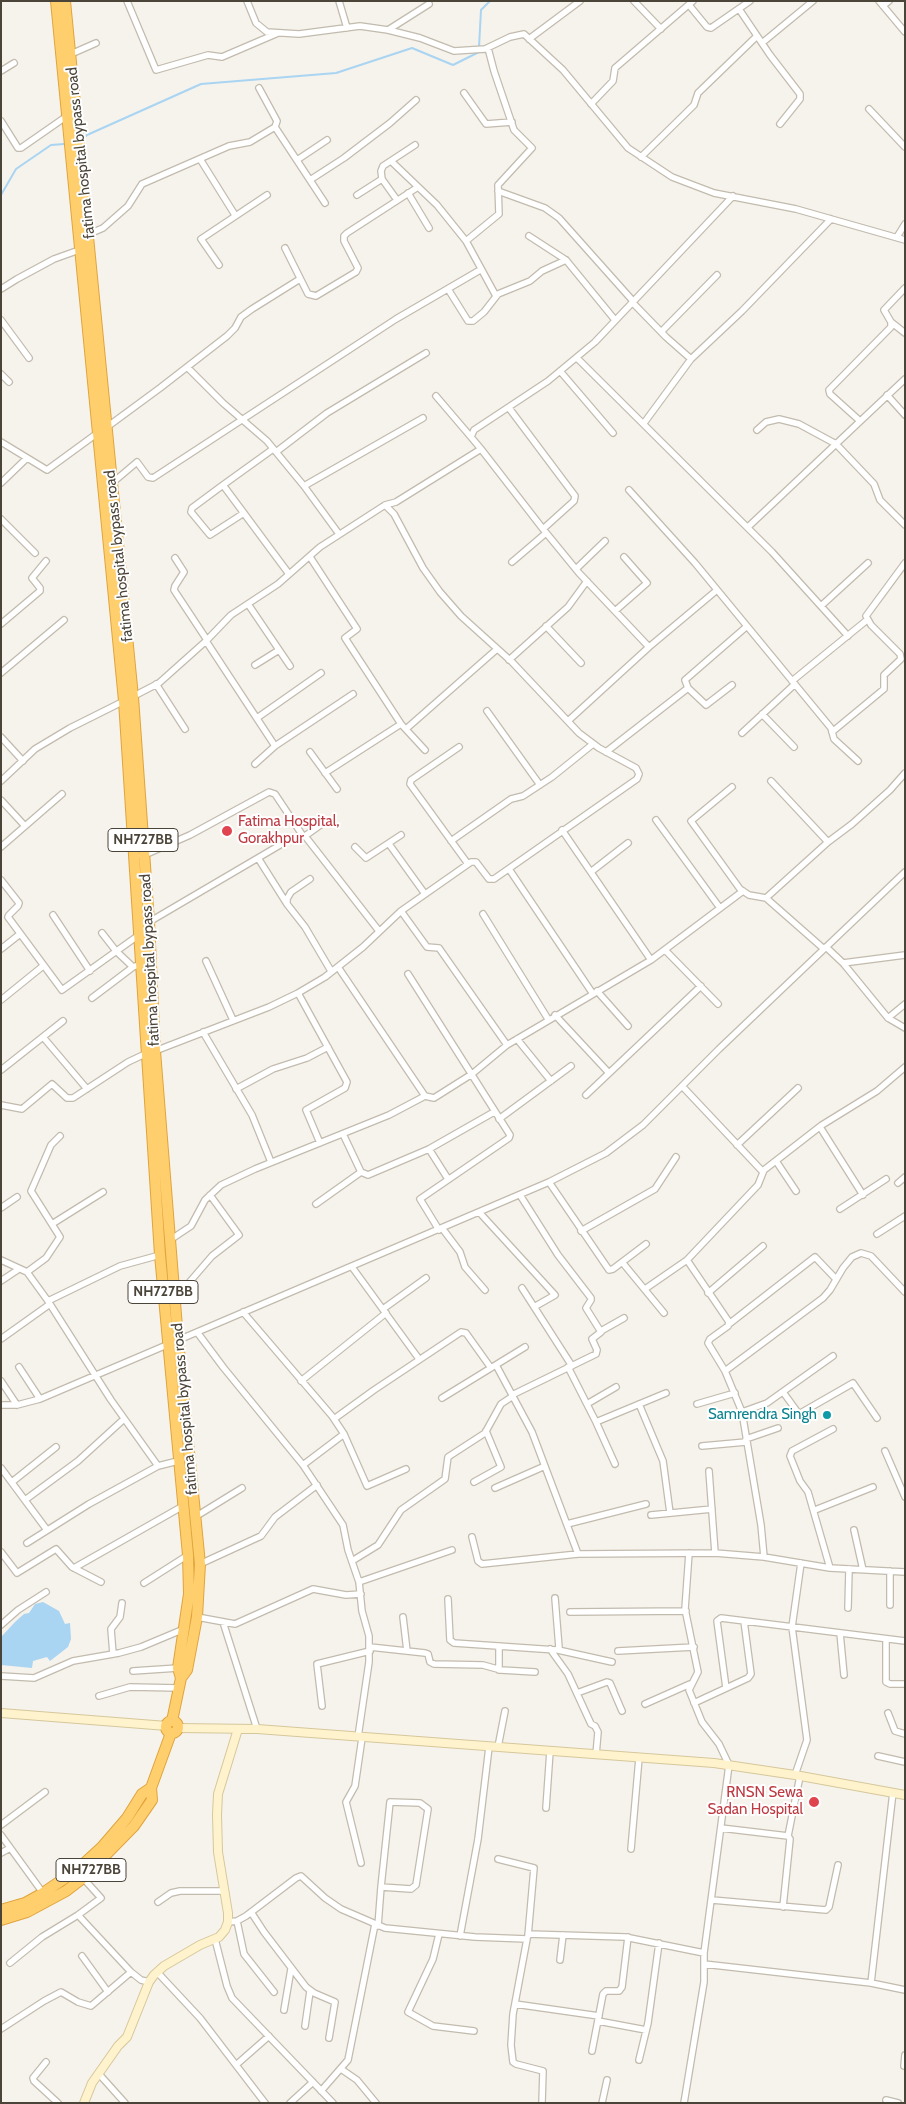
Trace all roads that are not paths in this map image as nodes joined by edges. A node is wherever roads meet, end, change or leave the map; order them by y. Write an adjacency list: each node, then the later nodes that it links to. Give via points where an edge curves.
1 (56, 1): 28 (highway, fatima hospital bypass road / NH727BB)
2 (65, 1): 25 (highway, fatima hospital bypass road / NH727BB)
3 (127, 1): 19 (street, via 156,70 208,54 219,58)
4 (247, 1): 19 (street, via 256,23 267,32)
5 (339, 1): 15 (street)
6 (580, 1): 21 (street)
7 (634, 1): 16 (street)
8 (750, 1): 14 (street)
9 (813, 1): 23 (street)
10 (889, 1): 13 (street)
11 (691, 3): 14 (street, via 711,28); 16 (street)
12 (429, 4): 17 (street)
13 (881, 4): 18 (street)
14 (740, 9): 20 (street)
15 (347, 28): 17 (street, via 360,26); 19 (street)
16 (662, 29): 32 (street, via 615,68 613,81)
17 (388, 30): 24 (street, via 454,51)
18 (905, 32)
19 (280, 33)
20 (757, 36): 23 (street); 42 (street, via 698,93 694,105)
21 (529, 39): 24 (street, via 524,34); 32 (street, via 563,70)
22 (96, 43): 25 (street)
23 (762, 44): 37 (street, via 801,97)
24 (486, 48): 36 (street)
25 (71, 54): 28 (highway, fatima hospital bypass road / NH727BB)
26 (14, 63): 27 (street)
27 (1, 71)
28 (69, 81): 34 (highway, fatima hospital bypass road / NH727BB); 60 (highway, fatima hospital bypass road / NH727BB)
29 (259, 88): 38 (street, via 277,121)
30 (464, 93): 36 (street, via 486,124)
31 (416, 100): 47 (street, via 374,135)
32 (591, 104): 42 (street, via 628,148)
33 (869, 109): 41 (street)
34 (67, 116): 35 (street, via 18,148); 66 (highway, fatima hospital bypass road / NH727BB)
35 (1, 121)
36 (512, 122): 49 (street, via 515,132 532,148 498,185)
37 (780, 124)
38 (276, 127): 43 (street, via 250,142 229,146); 44 (street)
39 (327, 140): 44 (street)
40 (414, 145): 45 (street)
41 (905, 147)
42 (641, 157): 53 (street, via 672,177 714,193)
43 (200, 159): 56 (street); 60 (street, via 139,186 128,206 103,228)
44 (297, 160): 47 (street)
45 (391, 162): 46 (street, via 382,168); 48 (street)
46 (382, 179): 52 (street); 54 (street)
47 (310, 180): 55 (street)
48 (418, 187): 50 (street); 64 (street)
49 (498, 191): 64 (street, via 499,214); 76 (street, via 545,208 559,218)
50 (408, 193): 54 (street); 59 (street)
51 (267, 195): 56 (street)
52 (357, 196)
53 (733, 196): 57 (street); 76 (street)
54 (397, 200): 71 (street, via 344,236 358,265 356,272 316,296 308,294)
55 (325, 203)
56 (235, 215): 68 (street, via 201,239)
57 (831, 219): 62 (street); 85 (street, via 742,311)
58 (905, 224): 62 (street)
59 (429, 228)
60 (89, 234): 66 (highway, fatima hospital bypass road / NH727BB)
61 (529, 236): 67 (street)
62 (897, 238): 63 (street)
63 (905, 240)
64 (466, 241): 69 (street)
65 (285, 248): 71 (street)
66 (85, 249): 73 (street, via 54,258); 99 (highway, fatima hospital bypass road / NH727BB); 102 (highway, fatima hospital bypass road / NH727BB)
67 (566, 260): 75 (street); 78 (street)
68 (220, 265)
69 (480, 270): 74 (street); 75 (street)
70 (717, 275): 80 (street)
71 (300, 279): 86 (street, via 241,317 227,336)
72 (905, 288): 79 (street, via 885,307)
73 (1, 289)
74 (448, 289): 75 (street, via 470,322 483,314); 96 (street)
75 (496, 296)
76 (632, 301): 78 (street); 80 (street)
77 (1, 320): 83 (street)
78 (616, 320): 84 (street)
79 (891, 322): 81 (street); 97 (street, via 888,331 829,390)
80 (660, 332): 85 (street)
81 (905, 333)
82 (426, 354): 107 (street, via 327,413)
83 (29, 358)
84 (577, 358): 87 (street); 98 (street)
85 (691, 358): 98 (street)
86 (187, 367): 96 (street); 99 (street)
87 (560, 371): 93 (street); 101 (street)
88 (1, 374): 90 (street)
89 (905, 379): 92 (street)
90 (9, 382)
91 (436, 396): 103 (street)
92 (887, 396): 94 (street); 97 (street)
93 (509, 408): 103 (street, via 474,430); 119 (street, via 574,496 570,507)
94 (905, 415)
95 (423, 418): 112 (street)
96 (242, 419): 107 (street); 110 (street, via 153,478 148,477 137,462)
97 (860, 422): 105 (street)
98 (644, 423): 118 (street)
99 (106, 427): 102 (street); 110 (highway, fatima hospital bypass road / NH727BB)
100 (757, 430): 105 (street, via 766,422 779,419 799,424)
101 (612, 433)
102 (97, 434): 108 (street, via 51,468 43,469); 159 (highway, fatima hospital bypass road / NH727BB)
103 (471, 437): 106 (street)
104 (1, 442): 108 (street)
105 (836, 444): 117 (street, via 874,484 880,500); 118 (street)
106 (481, 449): 114 (street, via 396,502); 119 (street)
107 (274, 450): 111 (street); 112 (street)
108 (27, 458): 109 (street)
109 (1, 483)
110 (111, 484): 159 (highway, fatima hospital bypass road / NH727BB)
111 (223, 485): 115 (street); 115 (street, via 191,512 210,535)
112 (304, 486): 120 (street)
113 (629, 490): 133 (street)
114 (384, 505): 120 (street); 145 (street, via 394,514 417,559 440,592)
115 (244, 513): 131 (street)
116 (1, 519): 122 (street)
117 (905, 525)
118 (748, 528): 135 (street)
119 (545, 531): 127 (street); 130 (street)
120 (339, 534): 123 (street)
121 (605, 541): 130 (street)
122 (35, 553)
123 (310, 557): 131 (street); 164 (street, via 357,629 345,638)
124 (624, 557): 136 (street, via 647,583)
125 (175, 558): 143 (street, via 184,572 174,590)
126 (46, 561): 139 (street, via 32,578 40,591)
127 (512, 562)
128 (868, 563): 135 (street)
129 (905, 563): 138 (street, via 867,613)
130 (576, 569): 132 (street)
131 (289, 574): 134 (street)
132 (587, 582): 136 (street); 140 (street)
133 (717, 590): 141 (street); 144 (street)
134 (248, 604): 143 (street, via 231,615); 146 (street)
135 (821, 606): 142 (street)
136 (615, 611): 144 (street)
137 (64, 620): 152 (street)
138 (867, 620): 142 (street); 147 (street)
139 (1, 624)
140 (546, 626): 148 (street); 149 (street)
141 (746, 627): 154 (street); 157 (street, via 686,677)
142 (848, 636): 154 (street)
143 (207, 640): 155 (street); 162 (street)
144 (649, 647): 163 (street)
145 (497, 649): 148 (street); 166 (street)
146 (279, 650): 150 (street); 151 (street)
147 (903, 656): 167 (street, via 884,675 884,689)
148 (510, 660): 163 (street)
149 (581, 663)
150 (255, 665)
151 (290, 666)
152 (1, 673)
153 (321, 674): 162 (street)
154 (793, 683): 161 (street); 167 (street)
155 (156, 684): 159 (street); 165 (street)
156 (732, 686): 157 (street, via 706,705)
157 (688, 688): 176 (street)
158 (353, 694): 171 (street)
159 (128, 699): 177 (street, via 70,728); 202 (highway, fatima hospital bypass road / NH727BB)
160 (488, 711): 184 (street)
161 (762, 714): 168 (street); 173 (street)
162 (257, 718): 171 (street)
163 (568, 721): 170 (street)
164 (401, 724): 166 (street); 180 (street)
165 (185, 728)
166 (406, 729): 174 (street)
167 (832, 732): 178 (street, via 834,739)
168 (742, 733)
169 (1, 737): 177 (street)
170 (593, 744): 176 (street); 184 (street)
171 (275, 746): 179 (street)
172 (459, 747): 195 (street, via 411,780 410,784)
173 (794, 747)
174 (425, 750)
175 (310, 752): 180 (street)
176 (606, 752): 192 (street, via 636,768 638,777)
177 (23, 761): 182 (street)
178 (858, 761)
179 (255, 764)
180 (325, 773): 186 (street)
181 (905, 773): 196 (street, via 890,790)
182 (1, 781)
183 (771, 781): 196 (street)
184 (540, 785): 195 (street, via 511,800)
185 (732, 787): 210 (street, via 691,821)
186 (337, 789)
187 (62, 794): 191 (street)
188 (1, 800): 191 (street)
189 (656, 820): 214 (street)
190 (326, 821): 194 (street)
191 (25, 826): 200 (street)
192 (562, 830): 205 (street); 206 (street)
193 (401, 835): 198 (street)
194 (306, 836): 202 (street, via 301,834 275,794 270,792 190,835); 220 (street)
195 (451, 841): 204 (street)
196 (828, 842): 212 (street)
197 (628, 843): 206 (street)
198 (389, 844): 201 (street, via 366,858); 211 (street)
199 (280, 845): 203 (street)
200 (1, 846)
201 (355, 848)
202 (139, 857): 218 (highway, fatima hospital bypass road / NH727BB); 219 (highway, fatima hospital bypass road / NH727BB)
203 (258, 858): 213 (street); 218 (street)
204 (468, 864): 205 (street, via 476,862 491,880); 211 (street)
205 (509, 868): 239 (street)
206 (592, 871): 229 (street)
207 (905, 872): 224 (street)
208 (310, 879): 213 (street, via 291,892)
209 (1, 880): 222 (street, via 19,903 8,916)
210 (743, 891): 212 (street); 214 (street)
211 (425, 894): 215 (street)
212 (766, 898): 224 (street)
213 (286, 904): 236 (street)
214 (720, 908): 226 (street)
215 (401, 911): 220 (street); 255 (street, via 427,947 439,948)
216 (483, 914): 247 (street)
217 (53, 915): 235 (street)
218 (149, 922): 219 (street); 257 (highway, fatima hospital bypass road / NH727BB)
219 (138, 923): 223 (highway, fatima hospital bypass road / NH727BB)
220 (379, 931): 234 (street)
221 (102, 933): 227 (street)
222 (20, 934): 225 (street); 233 (street)
223 (139, 935): 227 (street); 232 (highway, fatima hospital bypass road / NH727BB)
224 (825, 948): 231 (street); 265 (street)
225 (1, 949)
226 (665, 950): 229 (street); 238 (street)
227 (116, 951): 232 (street); 235 (street)
228 (905, 955): 231 (street)
229 (651, 960): 239 (street)
230 (206, 961): 248 (street)
231 (843, 963): 246 (street)
232 (137, 965): 241 (street); 257 (highway, fatima hospital bypass road / NH727BB)
233 (43, 966): 235 (street, via 62,990); 242 (street)
234 (338, 967): 236 (street); 270 (street)
235 (90, 970)
236 (331, 971): 240 (street)
237 (408, 974): 262 (street)
238 (701, 986): 243 (street); 261 (street)
239 (595, 992): 245 (street); 250 (street)
240 (298, 993): 248 (street); 256 (street)
241 (92, 998)
242 (1, 1000)
243 (718, 1004)
244 (905, 1004): 246 (street)
245 (555, 1015): 247 (street); 261 (street)
246 (888, 1018): 251 (street)
247 (548, 1019): 254 (street)
248 (233, 1020): 252 (street)
249 (62, 1021): 253 (street)
250 (628, 1026)
251 (905, 1028)
252 (203, 1032): 257 (street); 268 (street)
253 (43, 1036): 260 (street); 267 (street)
254 (517, 1038): 255 (street); 264 (street)
255 (507, 1045): 262 (street)
256 (328, 1047): 268 (street, via 273,1069); 277 (street, via 347,1086 306,1110)
257 (150, 1053): 267 (street, via 128,1062); 305 (highway, fatima hospital bypass road / NH727BB); 308 (highway, fatima hospital bypass road / NH727BB)
258 (571, 1066): 264 (street)
259 (902, 1069): 263 (street); 274 (street, via 869,1097)
260 (1, 1070)
261 (609, 1073): 269 (street)
262 (472, 1074): 270 (street, via 434,1098); 272 (street)
263 (905, 1077)
264 (551, 1081): 273 (street)
265 (682, 1086): 278 (street); 288 (street, via 643,1125 606,1153)
266 (798, 1088): 278 (street)
267 (87, 1089): 271 (street, via 70,1099 52,1084 22,1109)
268 (236, 1089): 282 (street, via 252,1115)
269 (586, 1095)
270 (425, 1096): 275 (street)
271 (1, 1105)
272 (494, 1112): 273 (street); 279 (street)
273 (499, 1119): 286 (street, via 509,1133 508,1138)
274 (820, 1127): 281 (street); 294 (street)
275 (343, 1134): 277 (street); 283 (street)
276 (60, 1136): 301 (street, via 52,1145 31,1191)
277 (320, 1143): 282 (street)
278 (737, 1145): 284 (street)
279 (429, 1149): 283 (street, via 368,1175); 286 (street)
280 (676, 1157): 303 (street, via 650,1192)
281 (776, 1161): 284 (street); 290 (street)
282 (271, 1162): 292 (street, via 221,1185)
283 (361, 1172): 296 (street)
284 (763, 1172): 310 (street, via 758,1185)
285 (905, 1177): 289 (street)
286 (448, 1179): 302 (street, via 420,1199)
287 (886, 1179): 294 (street)
288 (549, 1182): 293 (street); 303 (street)
289 (898, 1183)
290 (796, 1191)
291 (103, 1192): 301 (street)
292 (210, 1195): 305 (street, via 191,1226); 320 (street, via 239,1235 212,1256 188,1285)
293 (520, 1195): 299 (street); 331 (street, via 558,1255 591,1298 586,1308)
294 (863, 1195): 298 (street)
295 (17, 1197): 297 (street)
296 (316, 1204)
297 (1, 1208)
298 (840, 1209)
299 (480, 1212): 302 (street); 325 (street, via 556,1295)
300 (905, 1216): 304 (street)
301 (52, 1224): 314 (street, via 59,1240 46,1258)
302 (441, 1229): 312 (street); 321 (street)
303 (581, 1231): 311 (street, via 609,1270)
304 (877, 1234)
305 (170, 1240): 320 (highway, fatima hospital bypass road / NH727BB)
306 (646, 1244): 311 (street)
307 (763, 1246): 323 (street)
308 (160, 1255): 324 (street, via 120,1266); 335 (highway, fatima hospital bypass road / NH727BB)
309 (1, 1260): 313 (street)
310 (687, 1260): 319 (street); 323 (street)
311 (622, 1262): 319 (street)
312 (352, 1267): 326 (street); 327 (street)
313 (19, 1269): 314 (street); 317 (street)
314 (27, 1272): 324 (street)
315 (426, 1278): 326 (street)
316 (835, 1278): 322 (street, via 852,1257 861,1252 872,1256); 330 (street, via 814,1257); 342 (street, via 823,1298)
317 (1, 1281)
318 (522, 1288): 325 (street)
319 (644, 1289): 328 (street)
320 (174, 1290): 334 (highway, fatima hospital bypass road / NH727BB)
321 (485, 1290)
322 (905, 1292)
323 (708, 1293): 330 (street)
324 (49, 1302): 333 (street); 343 (street)
325 (534, 1307): 340 (street)
326 (385, 1311): 338 (street); 345 (street)
327 (243, 1312): 332 (street); 345 (street)
328 (664, 1313)
329 (624, 1318): 331 (street)
330 (729, 1324): 342 (street, via 708,1341)
331 (601, 1331): 340 (street, via 592,1339 596,1354)
332 (197, 1332): 334 (street); 375 (street)
333 (1, 1339)
334 (178, 1340): 335 (street); 363 (highway, fatima hospital bypass road / NH727BB)
335 (167, 1346): 343 (street); 364 (highway, fatima hospital bypass road / NH727BB)
336 (525, 1347): 339 (street)
337 (833, 1356): 347 (street)
338 (419, 1359): 339 (street, via 463,1331); 361 (street)
339 (494, 1366): 350 (street); 351 (street)
340 (570, 1366): 350 (street); 353 (street)
341 (19, 1367): 352 (street)
342 (725, 1371): 349 (street)
343 (95, 1375): 352 (street); 360 (street)
344 (1, 1381): 357 (street)
345 (301, 1381): 361 (street)
346 (616, 1387): 353 (street)
347 (782, 1392): 358 (street, via 763,1405); 359 (street, via 799,1414 852,1383)
348 (666, 1393): 354 (street)
349 (735, 1393): 355 (street); 358 (street)
350 (513, 1395): 367 (street, via 501,1404); 377 (street)
351 (442, 1398)
352 (40, 1399): 357 (street)
353 (587, 1404): 362 (street)
354 (639, 1404): 362 (street); 393 (street, via 663,1461)
355 (697, 1404)
356 (1, 1405): 357 (street)
357 (17, 1405)
358 (742, 1412): 369 (street)
359 (877, 1418)
360 (124, 1419): 376 (street); 388 (street, via 78,1461)
361 (334, 1420): 368 (street)
362 (596, 1422): 374 (street)
363 (186, 1425): 364 (highway); 395 (highway, fatima hospital bypass road / NH727BB)
364 (175, 1426): 373 (highway, fatima hospital bypass road / NH727BB)
365 (778, 1428): 369 (street)
366 (833, 1429): 392 (street, via 790,1453)
367 (486, 1431): 382 (street, via 501,1467); 408 (street, via 448,1458 444,1479 401,1510 378,1545)
368 (344, 1434): 375 (street); 379 (street, via 367,1486)
369 (746, 1440): 370 (street); 407 (street)
370 (702, 1446)
371 (56, 1448): 381 (street)
372 (885, 1451): 387 (street)
373 (178, 1461): 376 (street); 390 (highway, fatima hospital bypass road / NH727BB)
374 (615, 1464)
375 (303, 1465): 383 (street)
376 (158, 1466): 397 (street)
377 (545, 1466): 386 (street); 396 (street)
378 (1, 1468): 381 (street)
379 (406, 1469)
380 (709, 1471): 391 (street)
381 (12, 1482): 388 (street)
382 (474, 1482)
383 (317, 1485): 408 (street, via 344,1525); 411 (street, via 275,1517 260,1536)
384 (873, 1487): 392 (street)
385 (242, 1488): 395 (street)
386 (495, 1488)
387 (905, 1497)
388 (25, 1500): 397 (street)
389 (646, 1504): 396 (street)
390 (183, 1506): 406 (highway, fatima hospital bypass road / NH727BB); 413 (street)
391 (712, 1509): 393 (street); 404 (street)
392 (815, 1510): 414 (street)
393 (670, 1513): 394 (street)
394 (651, 1515)
395 (195, 1518): 411 (highway, fatima hospital bypass road / NH727BB)
396 (566, 1524): 405 (street)
397 (47, 1530): 400 (street)
398 (854, 1530): 416 (street)
399 (472, 1537): 405 (street, via 480,1563)
400 (27, 1543)
401 (452, 1550): 420 (street)
402 (1, 1552): 409 (street)
403 (689, 1553): 404 (street); 405 (street); 429 (street)
404 (715, 1553): 407 (street)
405 (578, 1554)
406 (188, 1556): 421 (street); 437 (highway, fatima hospital bypass road / NH727BB, via 189,1594)
407 (764, 1558): 410 (street)
408 (352, 1560): 420 (street)
409 (8, 1562): 412 (street); 413 (street, via 15,1572 20,1573 56,1549)
410 (801, 1563): 414 (street); 436 (street)
411 (200, 1564): 431 (highway, fatima hospital bypass road / NH727BB)
412 (1, 1566)
413 (74, 1568): 419 (street)
414 (830, 1568): 415 (street)
415 (849, 1569): 416 (street); 428 (street)
416 (863, 1570): 417 (street)
417 (890, 1571): 418 (street); 427 (street)
418 (905, 1572)
419 (101, 1582)
420 (359, 1582): 423 (street)
421 (144, 1583)
422 (46, 1592): 435 (street)
423 (360, 1594): 434 (street, via 309,1589 238,1623); 443 (street)
424 (555, 1598): 445 (street)
425 (448, 1599): 441 (street, via 451,1642)
426 (122, 1604): 448 (street, via 120,1617 111,1629)
427 (890, 1605)
428 (848, 1608)
429 (686, 1611): 430 (street); 442 (street)
430 (570, 1612)
431 (197, 1617): 434 (street); 455 (highway, fatima hospital bypass road / NH727BB, via 187,1670)
432 (403, 1617): 446 (street)
433 (744, 1621): 436 (street); 458 (street, via 752,1674); 458 (street, via 721,1618 717,1621)
434 (223, 1622): 470 (street)
435 (1, 1625)
436 (792, 1627): 438 (street); 481 (street, via 807,1740)
437 (184, 1629): 448 (street, via 141,1647); 455 (highway, fatima hospital bypass road / NH727BB)
438 (840, 1633): 439 (street); 453 (street)
439 (886, 1639): 440 (street); 457 (street, via 886,1682)
440 (905, 1642)
441 (499, 1646): 444 (street); 450 (street)
442 (694, 1646): 447 (street); 456 (street, via 698,1672)
443 (370, 1649): 446 (street); 463 (street, via 317,1664); 472 (street)
444 (550, 1649): 445 (street); 459 (street)
445 (558, 1650): 449 (street)
446 (407, 1651): 450 (street, via 428,1654 434,1664 484,1665)
447 (618, 1651)
448 (113, 1654): 454 (street, via 73,1661 34,1678)
449 (612, 1662)
450 (499, 1670): 452 (street)
451 (132, 1671): 455 (street)
452 (535, 1672)
453 (844, 1675)
454 (1, 1676)
455 (180, 1678): 460 (street); 468 (highway, fatima hospital bypass road / NH727BB)
456 (690, 1684): 461 (street); 462 (street)
457 (905, 1684)
458 (726, 1688): 461 (street)
459 (577, 1693): 465 (street, via 607,1682); 476 (street, via 598,1732)
460 (98, 1696)
461 (694, 1703): 480 (street)
462 (645, 1704)
463 (322, 1706)
464 (506, 1711): 474 (street)
465 (622, 1711)
466 (1, 1713): 468 (main road)
467 (888, 1713): 471 (street, via 895,1731)
468 (172, 1727): 469 (main road); 482 (highway, fatima hospital bypass road / NH727BB)
469 (238, 1729): 470 (main road); 499 (main road, via 218,1794)
470 (257, 1729): 472 (main road)
471 (905, 1734)
472 (360, 1738): 473 (main road); 495 (street, via 355,1786 346,1802)
473 (489, 1747): 474 (main road); 512 (street, via 478,1839)
474 (498, 1748): 475 (main road)
475 (550, 1751): 476 (main road); 486 (street)
476 (596, 1755): 478 (main road)
477 (878, 1756): 479 (street)
478 (639, 1758): 480 (main road); 492 (street)
479 (905, 1762)
480 (729, 1765): 481 (main road); 488 (street)
481 (798, 1775): 484 (main road); 490 (street)
482 (152, 1788): 497 (highway, fatima hospital bypass road / NH727BB, via 152,1800 134,1826); 500 (highway, fatima hospital bypass road / NH727BB, via 142,1794 102,1847)
483 (45, 1792): 487 (street)
484 (893, 1792): 485 (main road); 526 (street)
485 (905, 1794)
486 (546, 1808)
487 (1, 1825)
488 (721, 1828): 490 (street); 501 (street)
489 (1, 1835): 491 (street)
490 (788, 1836): 503 (street)
491 (10, 1848): 493 (street); 500 (street)
492 (631, 1849)
493 (1, 1853)
494 (498, 1859): 513 (street, via 534,1868)
495 (361, 1863)
496 (838, 1865): 503 (street, via 828,1909)
497 (83, 1878): 505 (highway, fatima hospital bypass road / NH727BB, via 47,1902); 506 (street, via 101,1898)
498 (381, 1887): 498 (street, via 412,1889 416,1885 428,1809 420,1803 390,1802); 509 (street)
499 (220, 1891): 502 (street, via 174,1892); 507 (main road)
500 (43, 1894): 505 (highway, fatima hospital bypass road / NH727BB)
501 (712, 1900): 503 (street); 517 (street)
502 (158, 1902)
503 (783, 1907)
504 (251, 1912): 508 (street); 509 (street, via 302,1876 341,1909); 522 (street)
505 (4, 1914)
506 (78, 1915): 520 (street, via 42,1937); 523 (street)
507 (228, 1922): 508 (street); 515 (main road)
508 (237, 1922): 530 (street, via 242,1951)
509 (376, 1925): 510 (street); 546 (street, via 347,2063)
510 (439, 1934): 512 (street); 537 (street, via 433,1959 408,2012 433,2026)
511 (563, 1935): 513 (street); 514 (street); 519 (street)
512 (460, 1936): 513 (street)
513 (528, 1937): 531 (street)
514 (628, 1937): 516 (street); 533 (street, via 622,1987 619,1991 604,1992)
515 (215, 1939): 524 (main road); 538 (street, via 229,1992)
516 (659, 1943): 517 (street); 536 (street)
517 (704, 1953): 521 (street)
518 (82, 1956): 529 (street)
519 (560, 1960)
520 (10, 1963)
521 (704, 1964): 526 (street); 563 (street, via 704,1982)
522 (291, 1968): 528 (street); 532 (street)
523 (131, 1972): 525 (street); 529 (street)
524 (157, 1972): 525 (main road); 544 (street, via 200,2018)
525 (149, 1982): 547 (main road, via 127,2036)
526 (871, 1983): 527 (street)
527 (905, 1990)
528 (310, 1991): 534 (street); 539 (street, via 335,2002)
529 (108, 1992): 535 (street, via 91,2006 59,1992)
530 (274, 1992)
531 (515, 2004): 533 (street); 561 (street, via 511,2045 513,2062 543,2071)
532 (284, 2010)
533 (598, 2019): 536 (street); 540 (street)
534 (305, 2026)
535 (1, 2029)
536 (646, 2030): 542 (street)
537 (474, 2031)
538 (269, 2036): 544 (street); 549 (street)
539 (329, 2038)
540 (592, 2051)
541 (905, 2055): 545 (street)
542 (640, 2060)
543 (46, 2062): 553 (street, via 33,2078)
544 (236, 2065): 557 (street)
545 (904, 2066)
546 (341, 2070): 550 (street); 560 (street, via 357,2080)
547 (99, 2074): 551 (main road); 556 (street)
548 (606, 2080): 562 (street)
549 (313, 2082): 550 (street); 558 (street)
550 (321, 2091): 559 (street)
551 (90, 2092): 554 (main road); 555 (main road)
552 (886, 2100): 564 (street)
553 (58, 2103)
554 (84, 2103)
555 (93, 2103)
556 (126, 2103)
557 (265, 2103)
558 (290, 2103)
559 (333, 2103)
560 (376, 2103)
561 (542, 2103)
562 (602, 2103)
563 (684, 2103)
564 (898, 2103)

